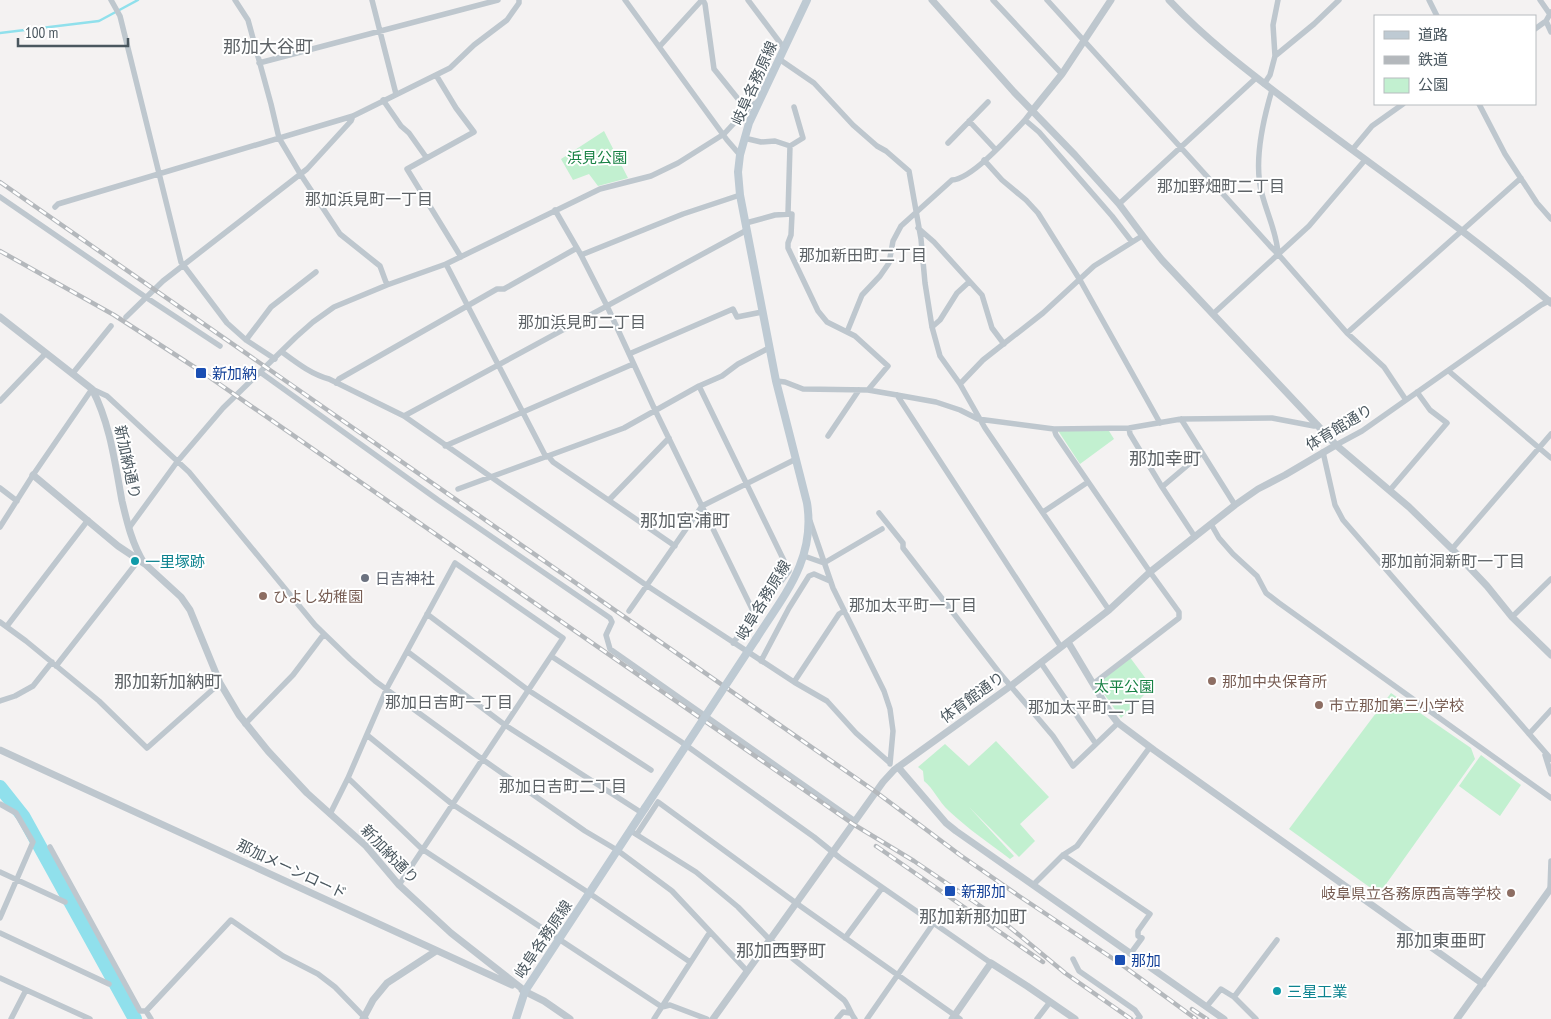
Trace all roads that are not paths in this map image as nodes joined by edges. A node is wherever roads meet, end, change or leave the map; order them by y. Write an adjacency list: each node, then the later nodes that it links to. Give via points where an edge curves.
1 (234, 0): 30 (street, via 248,20)
2 (372, 0): 23 (street)
3 (498, 0): 23 (street)
4 (519, 0): 32 (street, via 502,24 450,68)
5 (625, 0): 26 (street)
6 (703, 0): 26 (street); 43 (street, via 714,69)
7 (748, 0): 27 (street)
8 (807, 0): 27 (main road, 岐阜各務原線)
9 (932, 0): 44 (street)
10 (993, 0): 31 (street)
11 (1047, 0): 25 (street)
12 (1169, 0): 33 (street, via 1192,24)
13 (1278, 0): 28 (street, via 1273,25)
14 (1339, 0): 28 (street)
15 (1429, 0): 20 (street)
16 (1540, 0): 19 (street)
17 (1107, 2): 25 (street)
18 (113, 3): 60 (street, via 120,16)
19 (1550, 12): 21 (street)
20 (1436, 15)
21 (1546, 22): 22 (street); 24 (street)
22 (1536, 28)
23 (380, 32): 30 (street); 36 (street)
24 (1551, 32)
25 (1084, 40): 31 (street); 53 (street)
26 (660, 46): 48 (street)
27 (784, 48): 29 (main road, 岐阜各務原線)
28 (1275, 56): 34 (street)
29 (780, 59): 38 (main road, 岐阜各務原線); 68 (street, via 813,82 853,125 909,171)
30 (259, 63): 49 (street)
31 (1062, 74): 44 (street)
32 (436, 75): 36 (street); 57 (street, via 474,132)
33 (1256, 78): 34 (street); 53 (street)
34 (1264, 84): 35 (street)
35 (1272, 90): 55 (street); 77 (street, via 1262,127 1259,167 1261,192 1278,241)
36 (396, 94): 37 (street)
37 (383, 100): 45 (street); 57 (street)
38 (758, 102): 43 (street); 50 (main road, 岐阜各務原線)
39 (988, 102): 47 (street)
40 (1402, 105): 55 (street, via 1372,126)
41 (1480, 105): 62 (street)
42 (794, 107): 52 (street, via 803,138)
43 (747, 110): 48 (street)
44 (1032, 111): 46 (street); 65 (street)
45 (353, 116): 49 (street); 61 (street)
46 (1026, 120): 54 (street); 75 (street)
47 (969, 121): 51 (street); 54 (street)
48 (724, 134): 56 (street); 67 (street, via 651,176 600,189)
49 (279, 138): 60 (street); 61 (street)
50 (744, 138): 52 (street); 56 (main road, 岐阜各務原線)
51 (948, 143)
52 (790, 146): 69 (street)
53 (1181, 148): 65 (street); 77 (street)
54 (996, 150): 58 (street)
55 (1352, 150): 59 (street)
56 (740, 154): 63 (main road, 岐阜各務原線)
57 (426, 157): 79 (street, via 407,169)
58 (984, 160): 68 (street, via 966,176 952,180); 83 (street, via 1038,213)
59 (1365, 160): 73 (street); 77 (street, via 1308,226)
60 (159, 174): 66 (street, via 58,204); 81 (street)
61 (301, 174): 81 (street); 85 (street, via 340,234 380,266)
62 (1521, 178): 70 (street); 73 (street)
63 (740, 195): 71 (main road, 岐阜各務原線); 78 (street, via 682,214)
64 (0, 197): 86 (street)
65 (1119, 204): 74 (street)
66 (55, 208)
67 (555, 210): 76 (street); 79 (street)
68 (915, 212): 72 (street); 96 (street, via 896,234 888,263 862,295)
69 (788, 214): 71 (street, via 775,215); 96 (street, via 792,214 788,248 812,300 827,322)
70 (1551, 219)
71 (746, 226): 89 (street); 90 (main road, 岐阜各務原線)
72 (918, 228): 84 (street); 95 (street)
73 (1462, 231): 87 (street); 97 (street)
74 (1142, 236): 75 (street); 91 (street)
75 (1132, 242): 83 (street, via 1094,266)
76 (577, 248): 78 (street); 88 (street)
77 (1278, 254): 91 (street); 97 (street)
78 (581, 255): 89 (street)
79 (461, 257): 80 (street)
80 (446, 264): 85 (street); 88 (street)
81 (183, 267): 86 (street); 98 (street, via 227,323)
82 (316, 272): 98 (street, via 271,307)
83 (1080, 280): 99 (street); 127 (street)
84 (970, 282): 95 (street, via 957,293); 99 (street, via 982,296 992,328)
85 (387, 285): 102 (street, via 334,307)
86 (146, 298): 93 (street); 100 (street)
87 (1550, 301): 108 (street)
88 (468, 306): 106 (street); 112 (street)
89 (607, 306): 104 (street); 106 (street)
90 (762, 312): 101 (main road, 岐阜各務原線); 104 (street, via 737,317 733,309)
91 (1214, 313): 128 (street)
92 (0, 317): 103 (street)
93 (126, 317)
94 (111, 326): 110 (street)
95 (932, 327): 113 (street, via 940,356)
96 (847, 332): 117 (street, via 888,366)
97 (1347, 333): 120 (street, via 1384,367)
98 (246, 340): 105 (street)
99 (1004, 344): 113 (street)
100 (220, 346)
101 (769, 348): 111 (main road, 岐阜各務原線); 114 (street)
102 (282, 352): 105 (street); 112 (street, via 306,369)
103 (46, 353): 110 (street, 新加納通り); 121 (street)
104 (629, 354): 107 (street)
105 (274, 359): 109 (street)
106 (498, 363): 123 (street); 124 (street)
107 (633, 364): 122 (street); 123 (street)
108 (1449, 370): 118 (street, 体育館通り); 136 (street)
109 (260, 372): 142 (street, via 228,403); 220 (street, via 610,618 612,622 606,635 610,648)
110 (73, 373): 115 (street, 新加納通り)
111 (776, 381): 116 (street, via 803,389); 141 (main road, 岐阜各務原線)
112 (336, 383): 124 (street)
113 (960, 384): 125 (street)
114 (699, 386): 122 (street); 146 (street)
115 (92, 389): 142 (street, via 107,396); 143 (street); 161 (street, 新加納通り, via 108,428)
116 (859, 390): 117 (street); 132 (street)
117 (868, 390): 119 (street)
118 (1417, 392): 120 (street, 体育館通り); 150 (street, via 1430,410 1447,423)
119 (897, 395): 125 (street, via 936,402); 184 (street)
120 (1406, 400): 134 (street, 体育館通り)
121 (0, 401)
122 (655, 410): 133 (street); 139 (street, via 624,428)
123 (523, 411): 135 (street); 139 (street)
124 (404, 416): 135 (street)
125 (978, 419): 130 (street); 156 (street)
126 (1181, 419): 127 (street); 128 (street, via 1272,418); 137 (street)
127 (1160, 423): 129 (street)
128 (1318, 425): 134 (street)
129 (1129, 428): 130 (street); 147 (street)
130 (1054, 429): 145 (street)
131 (1551, 434): 136 (street)
132 (828, 436)
133 (670, 438): 151 (street); 154 (street)
134 (1336, 445): 138 (street, 体育館通り); 150 (street)
135 (445, 446): 144 (street)
136 (1539, 448): 140 (street); 165 (street)
137 (1202, 452): 147 (street); 153 (street)
138 (1323, 452): 153 (street, 体育館通り); 203 (street, via 1343,520)
139 (548, 457): 144 (street); 151 (street)
140 (1551, 458)
141 (796, 459): 146 (street); 157 (main road, 岐阜各務原線)
142 (177, 462): 161 (street); 181 (street, via 189,472)
143 (33, 475): 152 (street); 158 (street)
144 (490, 477): 149 (street); 172 (street)
145 (1088, 482): 156 (street); 169 (street)
146 (746, 483): 154 (street); 177 (street, via 788,571)
147 (1162, 487): 163 (street)
148 (0, 488): 152 (street)
149 (458, 489)
150 (1390, 490): 165 (street)
151 (609, 500): 164 (street)
152 (17, 501): 160 (street)
153 (1235, 505): 159 (street, 体育館通り)
154 (702, 506): 164 (street); 177 (street)
155 (879, 512): 194 (street, via 903,543 903,548)
156 (1042, 512): 173 (street)
157 (809, 519): 166 (main road, 岐阜各務原線); 168 (street)
158 (88, 520): 167 (street); 180 (street)
159 (1211, 524): 163 (street); 215 (street, via 1224,543 1256,576 1266,593)
160 (0, 527)
161 (128, 528): 167 (street, 新加納通り)
162 (882, 529): 168 (street)
163 (1195, 537): 169 (street)
164 (675, 546): 172 (street)
165 (1452, 550): 178 (street)
166 (804, 556): 168 (street); 218 (main road, 岐阜各務原線, bridge, via 792,583)
167 (142, 563): 190 (street); 192 (street, via 170,586 190,610)
168 (824, 563): 171 (street)
169 (1150, 572): 173 (street); 193 (street, via 1180,612 1178,618)
170 (1551, 579): 178 (street)
171 (830, 581): 175 (street); 188 (street, via 814,574 809,576)
172 (646, 586): 174 (street); 183 (street)
173 (1109, 610): 182 (street, 体育館通り)
174 (629, 611)
175 (844, 612): 191 (street, via 839,614); 210 (street, via 890,709 893,731)
176 (427, 614): 185 (street); 187 (street, via 455,563 563,638); 196 (street)
177 (755, 615): 183 (street)
178 (1512, 617): 186 (street)
179 (0, 622): 180 (street)
180 (7, 626): 190 (street)
181 (324, 634): 195 (street); 200 (street, via 294,674)
182 (1068, 642): 184 (street, 体育館通り); 193 (street)
183 (733, 643): 188 (street)
184 (1061, 648): 189 (street, 体育館通り)
185 (408, 652): 195 (street); 201 (street)
186 (1551, 655)
187 (551, 656): 196 (street); 225 (street, via 680,741)
188 (761, 661): 191 (street)
189 (1041, 662): 194 (street, 体育館通り); 204 (street)
190 (54, 664): 192 (street, via 99,701 147,748); 197 (street, via 33,686)
191 (794, 682): 210 (street, via 826,701)
192 (220, 683): 200 (street, 新加納通り)
193 (1093, 684): 199 (street)
194 (1012, 685): 204 (street, via 1073,766); 211 (street, 体育館通り)
195 (387, 688): 202 (street); 208 (street)
196 (528, 690): 201 (street); 212 (street)
197 (0, 701)
198 (1551, 710): 203 (street)
199 (1118, 723): 204 (street); 205 (street)
200 (245, 724): 219 (street, 新加納通り)
201 (505, 724): 208 (street); 218 (street)
202 (368, 734): 214 (street); 217 (street)
203 (1530, 734): 206 (street)
204 (1096, 744)
205 (1150, 747): 226 (street, via 1077,846); 254 (street)
206 (1542, 748): 209 (street); 213 (street)
207 (0, 750): 245 (street, 那加メーンロード)
208 (482, 759): 217 (street); 224 (street)
209 (1551, 759)
210 (890, 763): 211 (street)
211 (896, 768): 220 (street, 体育館通り); 231 (street, via 946,823)
212 (651, 770)
213 (1551, 774)
214 (348, 778): 219 (street); 223 (street)
215 (1551, 798)
216 (0, 804): 229 (street, via 16,813 33,842)
217 (452, 804): 223 (street); 234 (street)
218 (644, 811): 221 (main road, 岐阜各務原線)
219 (330, 814): 230 (street, 新加納通り, via 366,846)
220 (856, 821): 225 (street, 体育館通り)
221 (634, 832): 224 (main road, 岐阜各務原線); 236 (street, via 658,802); 243 (street, via 696,872 738,907)
222 (50, 847): 261 (street, via 140,1011)
223 (422, 849): 230 (street); 242 (street)
224 (617, 850): 234 (main road, 岐阜各務原線); 239 (street, via 672,891)
225 (832, 852): 232 (street); 236 (street, 体育館通り)
226 (1063, 855): 231 (street); 246 (street, via 1150,914 1138,931 1142,938)
227 (1551, 861): 233 (street)
228 (0, 872): 229 (street)
229 (17, 880): 235 (street); 237 (street)
230 (399, 885): 256 (street, 新加納通り, via 451,933)
231 (1033, 885): 246 (street)
232 (882, 888): 238 (street); 241 (street)
233 (1551, 888): 254 (street)
234 (589, 893): 242 (main road, 岐阜各務原線); 248 (street)
235 (65, 902)
236 (796, 903): 241 (street); 243 (street, 体育館通り)
237 (0, 918)
238 (933, 924): 249 (street); 251 (street)
239 (710, 932): 248 (street); 250 (street)
240 (0, 933): 253 (street)
241 (845, 938): 251 (street)
242 (560, 939): 256 (main road, 岐阜各務原線); 260 (street)
243 (770, 940): 250 (street, 体育館通り); 262 (street, via 844,1000)
244 (1277, 940): 257 (street)
245 (436, 951): 256 (street, 那加メーンロード); 263 (street, via 387,983)
246 (1131, 953): 259 (street)
247 (1073, 959): 278 (street, via 1079,971 1134,1010 1140,1017)
248 (690, 962): 260 (street)
249 (991, 963): 258 (street); 264 (street)
250 (747, 971): 272 (street, 体育館通り)
251 (898, 974): 264 (street); 275 (street)
252 (0, 978): 255 (street)
253 (109, 984)
254 (1482, 984): 281 (street)
255 (26, 990): 265 (street); 266 (street)
256 (525, 991): 268 (main road, 岐阜各務原線); 269 (street, 那加メーンロード)
257 (1234, 998): 259 (street, via 1221,989); 280 (street)
258 (1050, 1002): 276 (street); 277 (street)
259 (1207, 1006): 279 (street)
260 (662, 1007): 270 (street); 271 (street, via 670,1005)
261 (146, 1011): 263 (street, via 231,920 283,956 335,986); 267 (street)
262 (850, 1013): 273 (street, via 843,1012); 274 (street)
263 (364, 1018)
264 (956, 1018)
265 (11, 1019)
266 (90, 1019)
267 (150, 1019)
268 (516, 1019)
269 (570, 1019)
270 (654, 1019)
271 (707, 1019)
272 (713, 1019)
273 (837, 1019)
274 (855, 1019)
275 (867, 1019)
276 (1037, 1019)
277 (1075, 1019)
278 (1138, 1019)
279 (1224, 1019)
280 (1256, 1019)
281 (1457, 1019)

